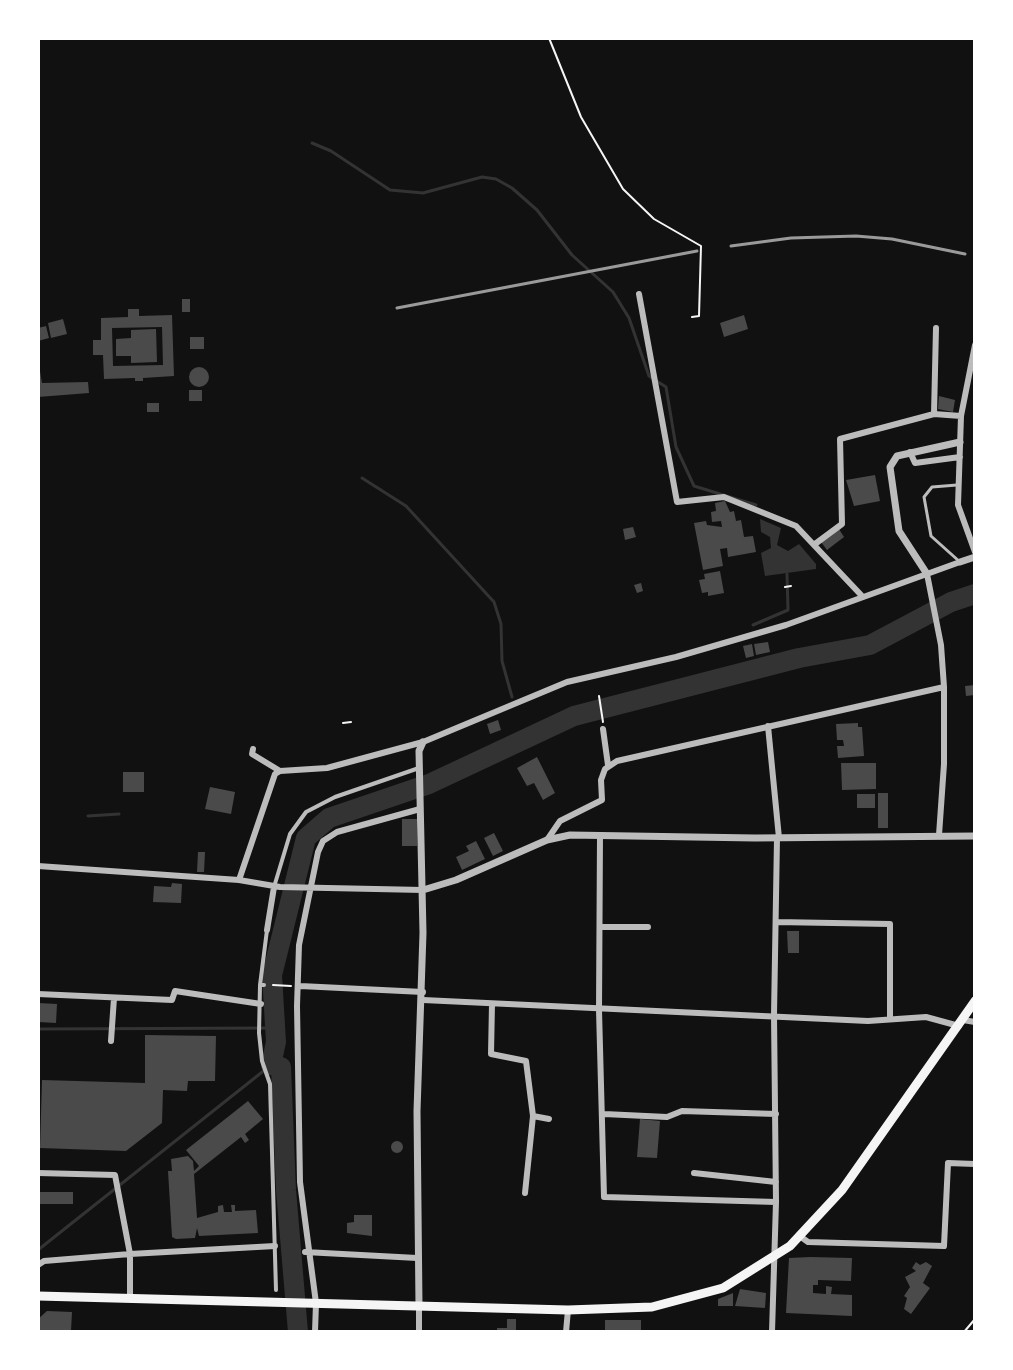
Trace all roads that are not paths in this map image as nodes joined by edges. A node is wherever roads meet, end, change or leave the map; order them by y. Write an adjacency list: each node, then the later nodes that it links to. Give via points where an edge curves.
1 (639, 294): 10 (street, via 677,502 724,497 796,526)
2 (936, 328): 4 (street)
3 (975, 345): 5 (street)
4 (934, 414): 5 (street); 10 (street, via 840,439 842,524)
5 (961, 416): 6 (street)
6 (960, 442): 7 (street); 8 (street)
7 (910, 452): 8 (street, via 915,463); 13 (street, via 897,456 890,467 899,531)
8 (960, 457): 9 (street)
9 (959, 485): 11 (street, via 958,505); 12 (lane, via 932,487 924,497 931,536)
10 (815, 544): 14 (street)
11 (975, 554): 12 (street)
12 (960, 562): 13 (street)
13 (927, 574): 14 (street); 15 (street)
14 (862, 596): 18 (street, via 676,657 567,682)
15 (944, 687): 16 (street); 25 (street)
16 (768, 726): 20 (street); 27 (street)
17 (603, 729): 20 (street)
18 (423, 742): 21 (street, via 327,768); 22 (street)
19 (253, 749): 21 (street, via 252,754)
20 (608, 765): 28 (street, via 601,780 602,800 560,821)
21 (280, 771): 30 (street)
22 (420, 771): 23 (street); 31 (street, via 335,797 306,812 290,834)
23 (420, 806): 32 (street, via 323,841); 33 (street)
24 (600, 835): 27 (street); 28 (street); 35 (street)
25 (939, 835): 26 (street); 27 (street)
26 (975, 836)
27 (778, 838): 34 (street)
28 (547, 840): 33 (street)
29 (38, 866): 30 (street)
30 (239, 880): 31 (street)
31 (277, 887): 32 (street); 37 (street)
32 (310, 887): 33 (street); 38 (street)
33 (423, 890): 40 (street)
34 (776, 922): 46 (street); 47 (street, via 890,924)
35 (600, 927): 36 (street); 45 (street)
36 (648, 927)
37 (267, 930): 43 (street)
38 (298, 986): 40 (street); 63 (street)
39 (38, 994): 41 (street)
40 (423, 996): 44 (street); 66 (street)
41 (114, 998): 43 (street, via 172,1000 175,991); 50 (street)
42 (975, 1001): 49 (main road)
43 (261, 1004): 62 (street)
44 (492, 1004): 45 (street); 53 (street, via 491,1054 526,1061)
45 (599, 1010): 46 (street); 51 (street)
46 (774, 1015): 47 (street, via 868,1021); 52 (street)
47 (890, 1017): 49 (street)
48 (975, 1022): 49 (street)
49 (961, 1023): 61 (main road, via 842,1190)
50 (111, 1041)
51 (604, 1114): 52 (street); 60 (street, via 604,1197)
52 (776, 1114): 58 (street)
53 (533, 1116): 54 (street); 59 (street)
54 (549, 1119)
55 (975, 1164): 61 (street, via 948,1163 944,1246 808,1242)
56 (38, 1173): 64 (street, via 115,1175)
57 (694, 1173): 58 (street)
58 (776, 1182): 60 (street)
59 (525, 1193)
60 (776, 1202): 65 (street)
61 (801, 1237): 65 (main road)
62 (276, 1249): 64 (street); 68 (street)
63 (305, 1252): 66 (street); 71 (street)
64 (130, 1254): 67 (street); 70 (street)
65 (776, 1256): 73 (main road, via 723,1288 652,1307); 77 (street)
66 (417, 1258): 72 (street)
67 (38, 1265)
68 (276, 1290)
69 (38, 1296): 70 (main road)
70 (130, 1298): 71 (main road)
71 (314, 1303): 72 (main road); 74 (street)
72 (419, 1306): 73 (main road); 75 (street)
73 (568, 1310): 76 (street)
74 (315, 1332)
75 (419, 1332)
76 (566, 1332)
77 (772, 1332)

